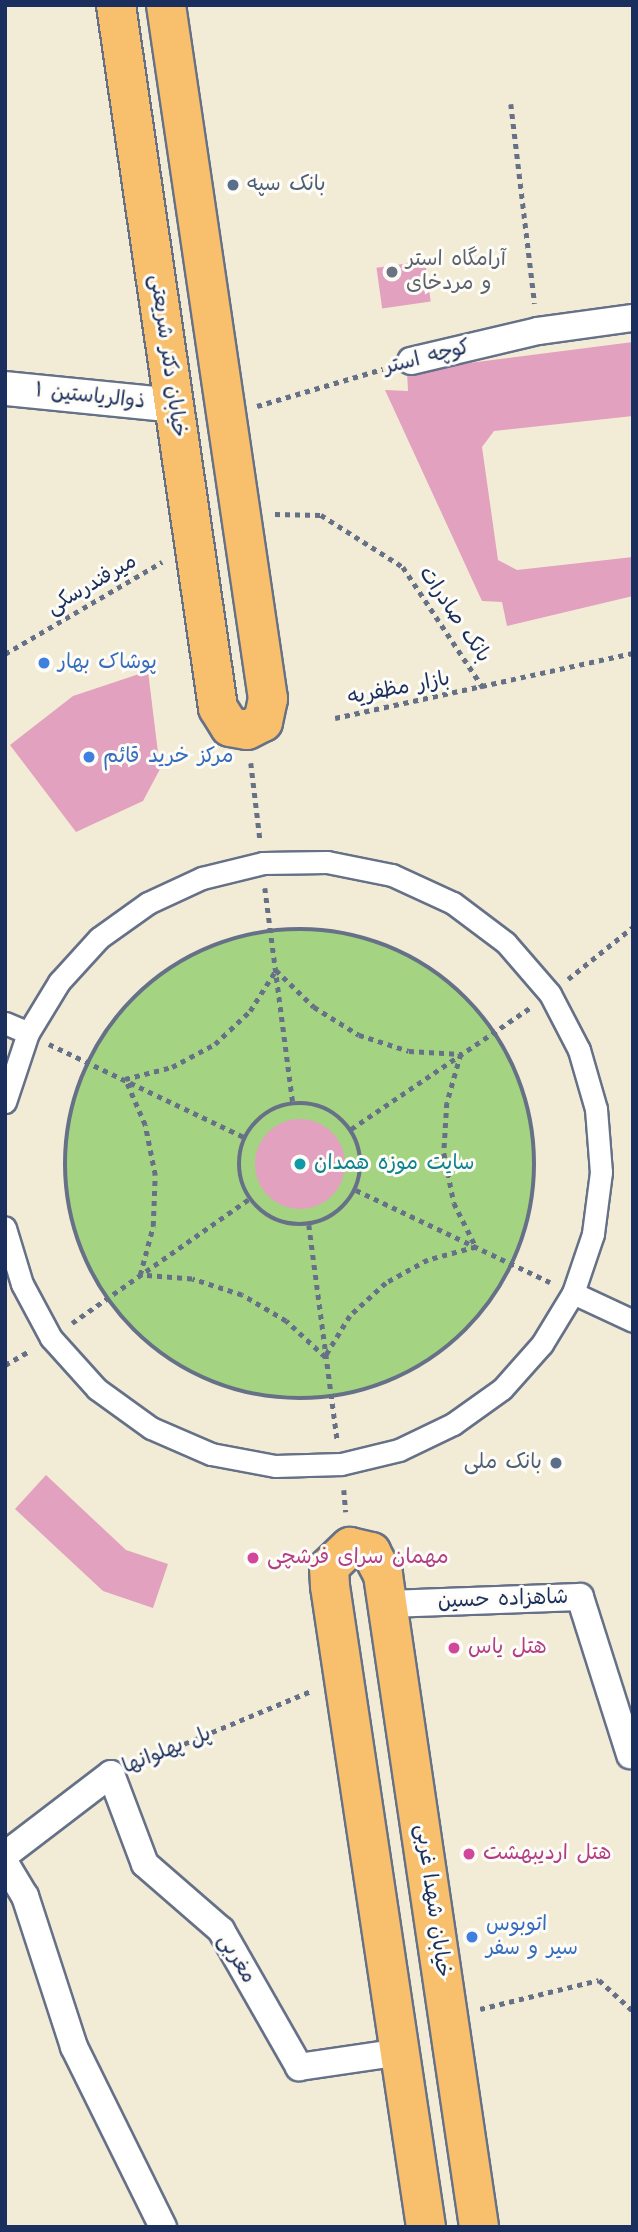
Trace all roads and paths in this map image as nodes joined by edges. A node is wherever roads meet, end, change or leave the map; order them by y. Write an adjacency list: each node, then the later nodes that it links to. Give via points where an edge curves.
1 (116, 5): 6 (main road, خیابان دکتر شریعتی)
2 (166, 5): 5 (main road)
3 (511, 104): 7 (path)
4 (633, 318): 7 (street, کوچه استر)
5 (212, 320): 6 (main road); 11 (main road)
6 (163, 330): 10 (main road, خیابان دکتر شریعتی)
7 (538, 331): 8 (street, کوچه استر)
8 (411, 361): 11 (path, کوچه استر)
9 (5, 388): 10 (street, ذوالریاستین ۱)
10 (174, 405): 13 (main road, خیابان دکتر شریعتی)
11 (226, 415): 12 (main road)
12 (240, 515): 16 (path, بانک صادرات, via 321,515 403,567); 18 (main road, via 268,699 262,722)
13 (195, 543): 15 (path, میرفندرسکی); 18 (main road, خیابان دکتر شریعتی)
14 (633, 653): 16 (path, بازار مظفریه)
15 (5, 654)
16 (484, 689): 17 (path, بازار مظفریه)
17 (335, 718)
18 (233, 719): 19 (path)
19 (263, 863): 21 (path); 23 (street, via 327,862 392,875 453,903 506,943); 26 (street, via 202,878 148,903 99,938 59,982)
20 (633, 927): 23 (path)
21 (270, 930): 22 (path); 25 (path, via 322,929 372,939 408,955 461,992); 28 (path, via 214,945 182,960 144,987 112,1022)
22 (275, 970): 27 (path, via 314,1007 359,1035 409,1051); 29 (path, via 250,1011 215,1044 172,1067); 31 (path)
23 (550, 995): 25 (path); 41 (street, via 579,1050 596,1109 601,1172 593,1234)
24 (5, 1023): 26 (street)
25 (495, 1031): 27 (path); 39 (path, via 524,1098 535,1170 528,1218)
26 (28, 1033): 28 (path); 30 (street)
27 (461, 1054): 32 (path); 38 (path, via 447,1103 444,1153 454,1203)
28 (88, 1062): 29 (path); 42 (path, via 71,1109 64,1158 68,1207 82,1255)
29 (125, 1079): 33 (path); 40 (path, via 145,1125 155,1175 153,1226)
30 (5, 1102)
31 (293, 1102): 32 (path, via 326,1108); 33 (path, via 264,1113)
32 (351, 1129): 34 (path, via 361,1159)
33 (244, 1137): 35 (path, via 238,1168)
34 (356, 1190): 36 (path, via 337,1213); 38 (path)
35 (249, 1199): 36 (path, via 275,1221); 40 (path)
36 (309, 1225): 45 (path)
37 (5, 1228): 44 (street, via 22,1284)
38 (476, 1247): 39 (path); 45 (path, via 428,1260 386,1283 350,1316)
39 (513, 1265): 41 (path); 47 (path, via 488,1305 438,1354 376,1387)
40 (140, 1275): 42 (path); 45 (path, via 192,1279 242,1295 286,1321)
41 (573, 1293): 43 (street); 48 (street, via 542,1344 502,1389 399,1450)
42 (106, 1298): 44 (path); 47 (path, via 139,1338 181,1368 228,1389 278,1399)
43 (633, 1321)
44 (51, 1338): 46 (path); 48 (street, via 97,1389 150,1428 211,1454 275,1466)
45 (325, 1357): 47 (path)
46 (5, 1365)
47 (330, 1398): 48 (path)
48 (341, 1464): 49 (path)
49 (350, 1547): 50 (main road, via 371,1552); 51 (main road, via 329,1567)
50 (385, 1590): 52 (street, شاهزاده حسین, via 580,1597); 57 (main road, خیابان شهدا غربی)
51 (347, 1676): 53 (path, پل پهلوانها); 58 (main road)
52 (630, 1755)
53 (111, 1774): 54 (street, پل پهلوانها); 58 (street, مغربی, via 145,1864 221,1930 299,2067)
54 (5, 1855)
55 (5, 1863): 59 (street, via 25,1896 74,2047)
56 (633, 2011): 57 (path, via 599,1980)
57 (449, 2017): 61 (main road, خیابان شهدا غربی)
58 (401, 2052): 60 (main road)
59 (163, 2227)
60 (426, 2227)
61 (479, 2227)

